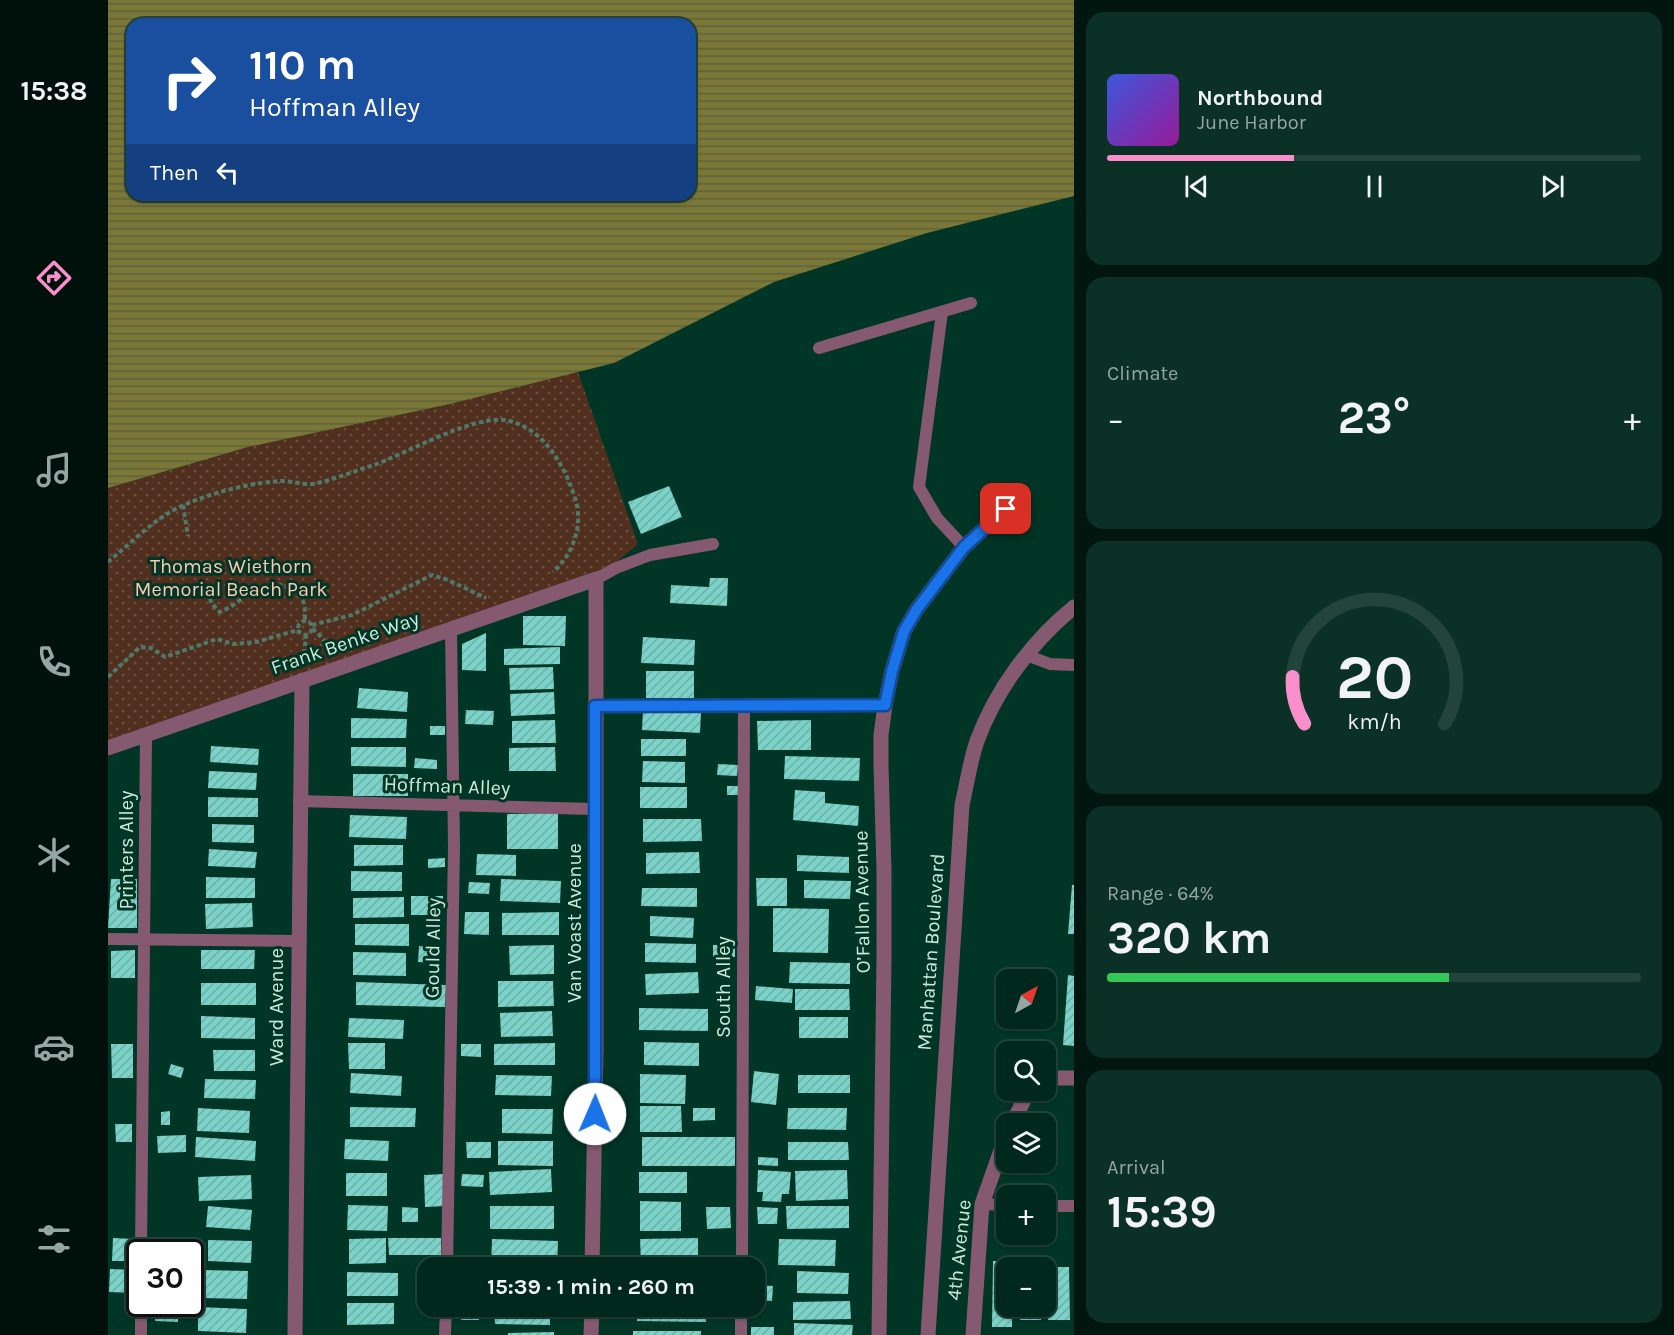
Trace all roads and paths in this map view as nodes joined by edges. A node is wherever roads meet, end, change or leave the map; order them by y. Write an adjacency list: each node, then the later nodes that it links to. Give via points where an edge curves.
1 (971, 303): 2 (lane)
2 (942, 312): 3 (lane); 8 (lane, via 919,487 937,518)
3 (819, 348)
4 (183, 505): 6 (path); 9 (path); 10 (path, via 242,486 282,481 312,484 495,418 512,421 540,438 553,452 576,501 578,523 574,542 564,563)
5 (1006, 509): 8 (street, O’Fallon Avenue)
6 (188, 536)
7 (713, 544): 11 (lane, via 650,555)
8 (964, 547): 24 (street, O’Fallon Avenue, via 904,631)
9 (108, 562)
10 (545, 578)
11 (596, 579): 14 (street, Frank Benke Way); 25 (street, Van Voast Avenue)
12 (209, 591): 15 (path, via 211,603 220,612 269,584 287,586 306,605)
13 (1074, 607): 19 (street, Manhattan Boulevard)
14 (509, 609): 16 (path, via 432,575 352,615); 17 (street, Frank Benke Way)
15 (305, 621): 16 (path); 18 (path)
16 (312, 627): 18 (path, via 306,636); 21 (path, via 332,647)
17 (451, 629): 21 (street, Frank Benke Way); 30 (lane, Gould Alley)
18 (298, 630): 22 (path, via 256,642 234,644 217,639 165,657 151,648 140,647)
19 (1026, 655): 20 (lane, via 1050,664); 56 (street, Manhattan Boulevard, via 999,695 977,742 962,805)
20 (1074, 665)
21 (333, 669): 23 (street, Frank Benke Way)
22 (108, 677)
23 (302, 680): 27 (street, Frank Benke Way); 29 (street, Ward Avenue)
24 (885, 705): 26 (lane); 55 (street, O’Fallon Avenue, via 881,735 884,958)
25 (595, 706): 26 (lane); 31 (street, Van Voast Avenue)
26 (744, 706): 45 (lane, South Alley)
27 (146, 735): 28 (street, Frank Benke Way); 33 (lane, Printers Alley)
28 (108, 748)
29 (299, 801): 30 (lane, Hoffman Alley); 34 (street, Ward Avenue)
30 (454, 807): 31 (lane, Hoffman Alley); 43 (lane, Gould Alley)
31 (594, 809): 44 (street, Van Voast Avenue)
32 (108, 939): 33 (lane)
33 (144, 940): 34 (lane); 42 (lane, Printers Alley)
34 (298, 941): 51 (street, Ward Avenue)
35 (1056, 1078): 36 (street)
36 (1074, 1078)
37 (996, 1164): 38 (street, 4th Avenue)
38 (982, 1204): 39 (lane); 57 (street, 4th Avenue)
39 (996, 1204)
40 (1056, 1206): 41 (lane)
41 (1074, 1206)
42 (141, 1239)
43 (447, 1257)
44 (592, 1257)
45 (742, 1257)
46 (141, 1317): 50 (lane)
47 (446, 1317): 52 (lane)
48 (592, 1317): 53 (street)
49 (741, 1317): 54 (lane)
50 (141, 1335)
51 (295, 1335)
52 (445, 1335)
53 (591, 1335)
54 (741, 1335)
55 (879, 1335)
56 (928, 1335)
57 (973, 1335)

